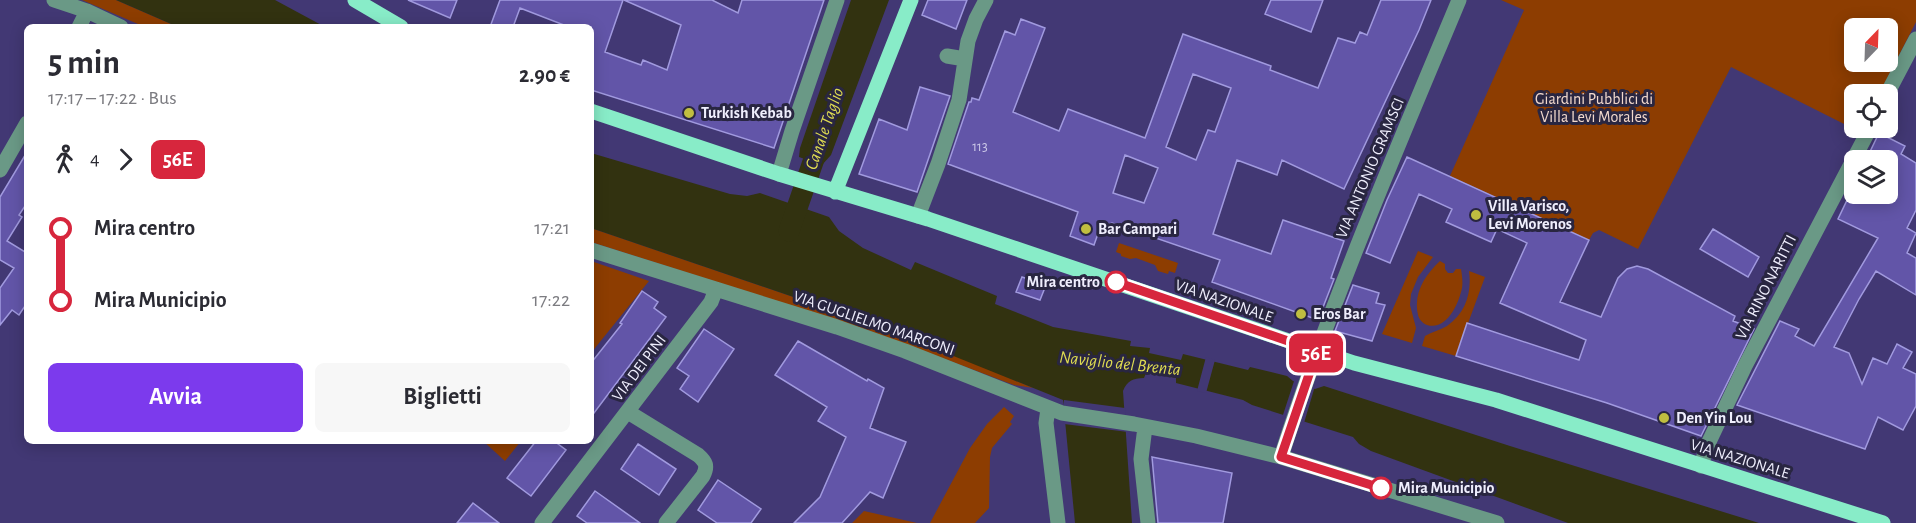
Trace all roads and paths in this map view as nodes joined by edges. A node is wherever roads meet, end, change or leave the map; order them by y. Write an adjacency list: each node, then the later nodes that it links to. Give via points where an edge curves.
1 (54, 0): 7 (street)
2 (356, 0): 10 (main road)
3 (837, 0): 19 (street, via 792,131)
4 (911, 0): 20 (main road)
5 (986, 0): 13 (street, via 968,41)
6 (1459, 0): 24 (street, VIA ANTONIO GRAMSCI)
7 (87, 11): 8 (street); 9 (street)
8 (80, 24)
9 (115, 24)
10 (396, 24)
11 (1916, 39): 14 (street)
12 (947, 56): 13 (street)
13 (965, 59): 21 (street, via 961,91)
14 (1892, 84)
15 (594, 112): 19 (main road, VIA NAZIONALE)
16 (24, 128): 18 (street)
17 (1864, 138): 29 (street, VIA RINO NARITTI, via 1765,327)
18 (0, 170)
19 (782, 175): 20 (main road, VIA NAZIONALE)
20 (830, 190): 21 (main road, VIA NAZIONALE)
21 (918, 216): 24 (main road, VIA NAZIONALE)
22 (594, 251): 23 (street, VIA GUGLIELMO MARCONI)
23 (717, 289): 25 (street, VIA GUGLIELMO MARCONI, via 905,351); 26 (street, VIA DEI PINI)
24 (1317, 351): 28 (street, VIA ANTONIO GRAMSCI); 29 (main road, VIA NAZIONALE, via 1496,400)
25 (1055, 411): 27 (street, VIA GUGLIELMO MARCONI); 32 (street, via 1046,423)
26 (628, 412): 30 (street, VIA DEI PINI); 31 (street, via 698,455 706,465 703,476)
27 (1145, 427): 28 (street, VIA GUGLIELMO MARCONI); 33 (street, via 1141,459)
28 (1281, 457): 34 (street, VIA GUGLIELMO MARCONI)
29 (1701, 466): 35 (main road, VIA NAZIONALE)
30 (542, 523)
31 (666, 523)
32 (1058, 523)
33 (1148, 523)
34 (1497, 523)
35 (1884, 523)

